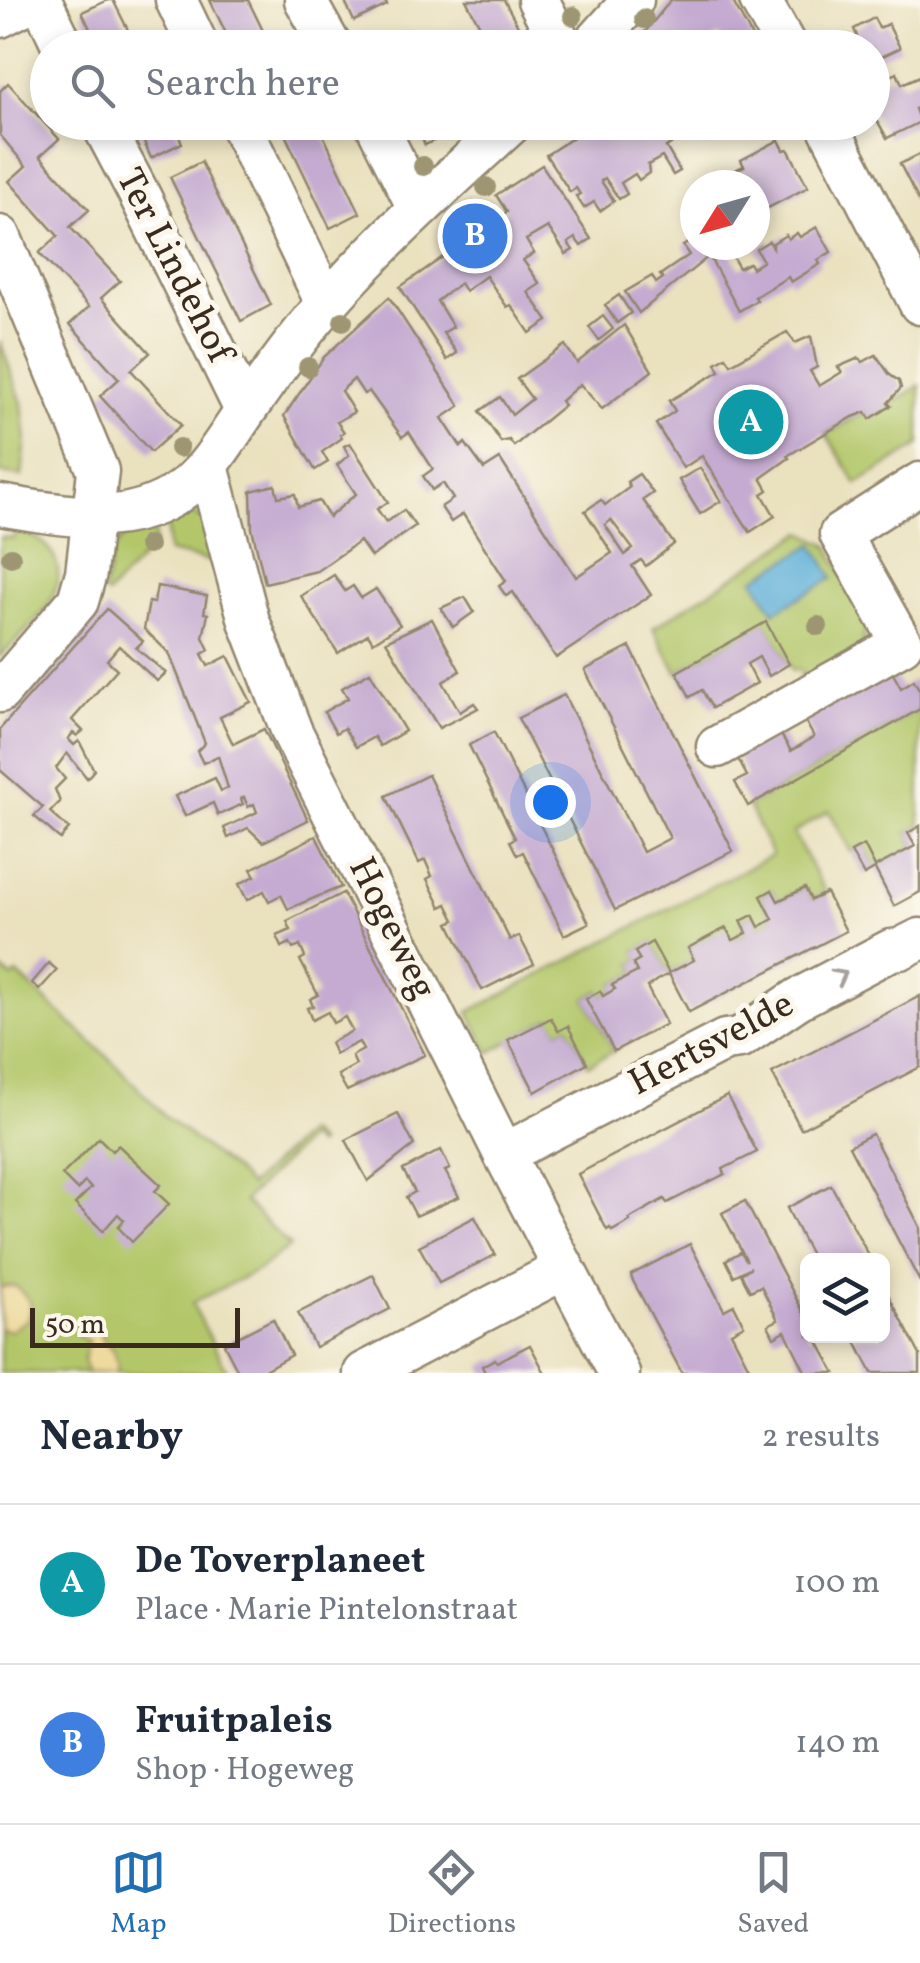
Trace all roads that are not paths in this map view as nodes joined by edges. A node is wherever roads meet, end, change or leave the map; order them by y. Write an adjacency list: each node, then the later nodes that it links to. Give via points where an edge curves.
1 (37, 0): 7 (street); 8 (street)
2 (176, 0): 9 (street)
3 (305, 0): 10 (street)
4 (538, 0): 11 (street)
5 (633, 0): 12 (street)
6 (760, 0): 13 (street)
7 (0, 17)
8 (54, 30)
9 (190, 30)
10 (322, 30)
11 (554, 30)
12 (606, 30)
13 (776, 30)
14 (110, 140): 23 (street, Ter Lindehof)
15 (249, 140): 21 (street)
16 (384, 140): 19 (street)
17 (493, 140): 19 (street)
18 (835, 140): 22 (street)
19 (418, 208): 21 (street)
20 (0, 236): 27 (street, via 96,463)
21 (327, 304): 23 (street)
22 (920, 304)
23 (246, 410): 24 (street)
24 (208, 466): 27 (street, via 155,505); 31 (street, Hogeweg, via 278,700)
25 (920, 483): 29 (street, via 840,534 902,644)
26 (14, 507): 27 (street)
27 (94, 517): 28 (street, via 78,601)
28 (0, 692)
29 (718, 748)
30 (920, 939): 31 (street, Hertsvelde, one-way to 30, via 740,1038 798,998)
31 (504, 1154): 32 (street, Hogeweg)
32 (564, 1269): 33 (street); 34 (street, Hogeweg)
33 (364, 1373)
34 (619, 1373)

